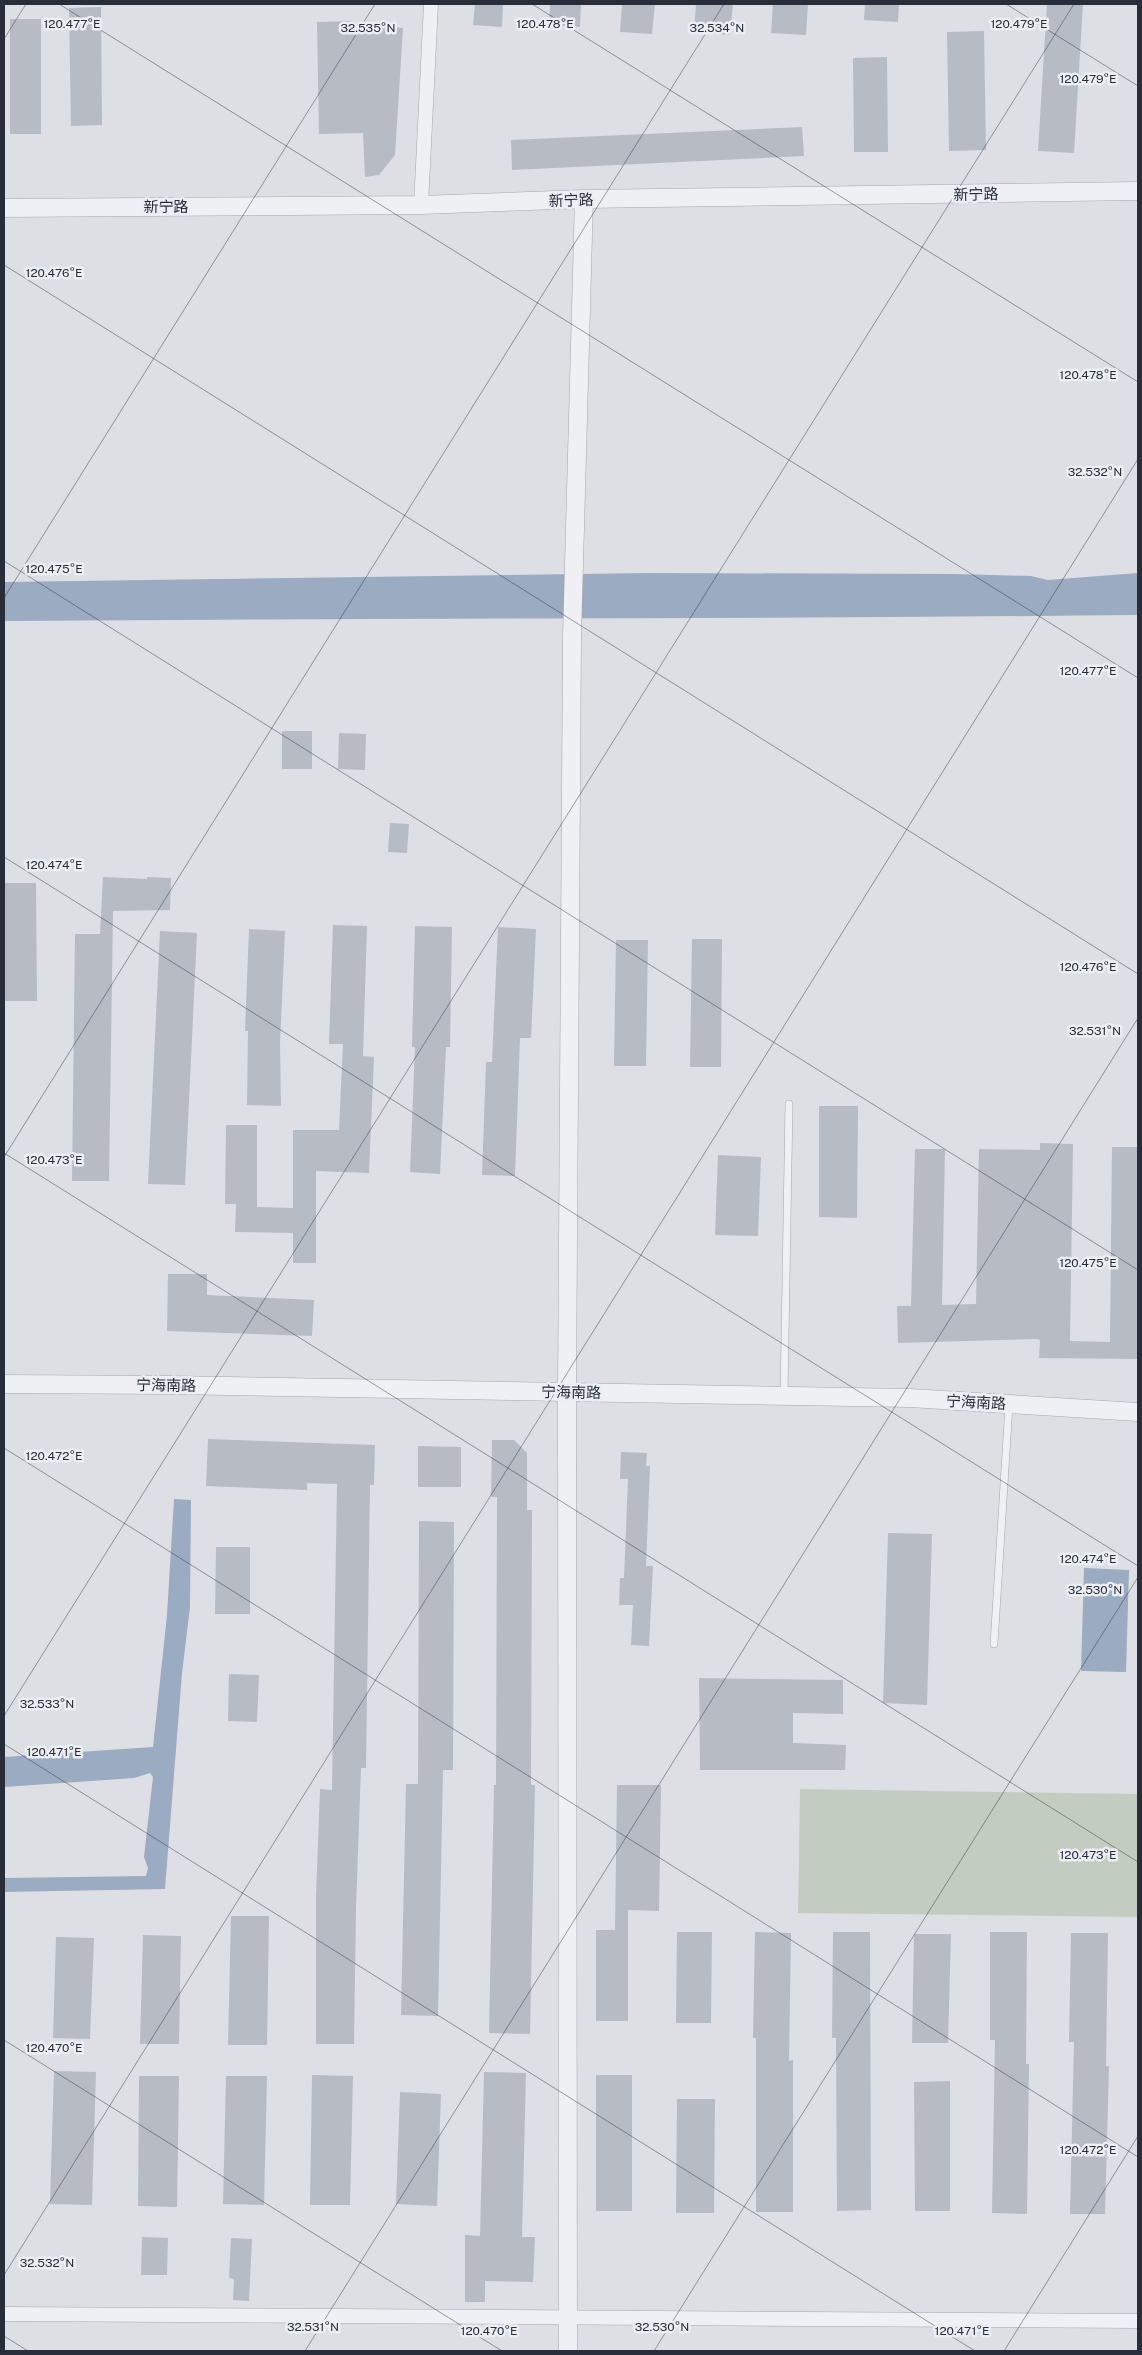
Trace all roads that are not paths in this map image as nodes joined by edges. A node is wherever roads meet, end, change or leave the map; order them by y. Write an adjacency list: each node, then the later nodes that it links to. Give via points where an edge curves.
1 (431, 4): 4 (street)
2 (1138, 191): 3 (street, 新宁路)
3 (584, 199): 4 (street, 新宁路); 8 (street, via 572,628)
4 (420, 204): 5 (street, 新宁路)
5 (4, 208)
6 (789, 1104): 9 (lane)
7 (4, 1384): 8 (street, 宁海南路)
8 (567, 1392): 9 (street, 宁海南路); 14 (street)
9 (784, 1396): 10 (street, 宁海南路)
10 (1009, 1404): 11 (street, 宁海南路); 12 (lane)
11 (1138, 1412)
12 (994, 1644)
13 (4, 2314): 14 (street)
14 (568, 2317): 15 (street); 16 (street)
15 (1138, 2321)
16 (568, 2351)

